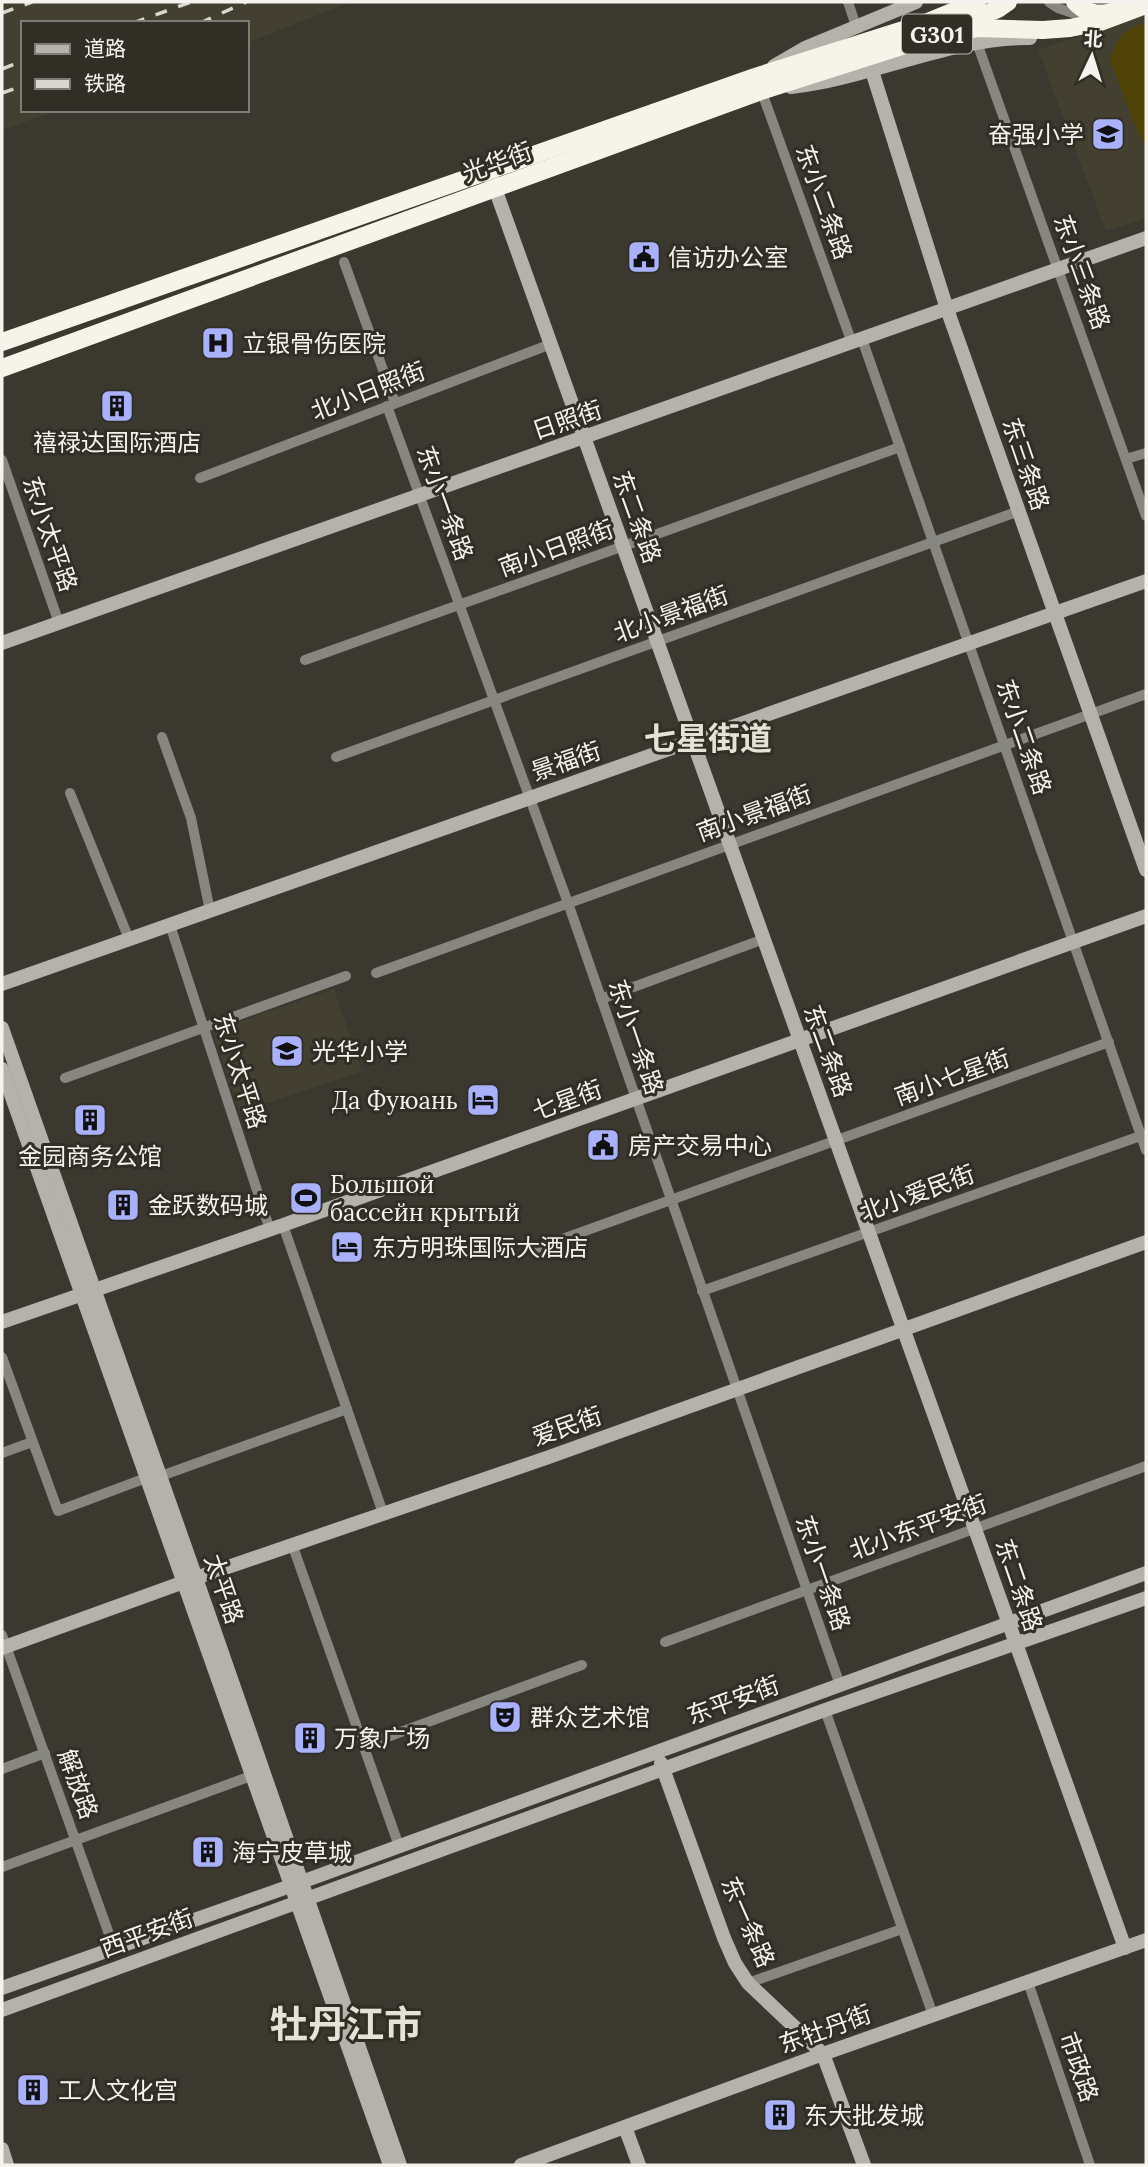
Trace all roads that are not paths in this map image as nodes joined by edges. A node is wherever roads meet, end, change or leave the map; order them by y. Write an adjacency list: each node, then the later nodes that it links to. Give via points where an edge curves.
1 (848, 2): 14 (street)
2 (916, 2): 14 (street)
3 (952, 2): 14 (highway)
4 (976, 2): 14 (highway, 光华街 / G301)
5 (1009, 2): 12 (highway, 光华街 / G301, bridge)
6 (1049, 2): 10 (street)
7 (1075, 2): 8 (highway, via 1089,13 1106,14)
8 (1135, 2)
9 (1146, 6): 10 (street); 11 (street); 12 (highway, bridge, via 1070,28 978,28)
10 (1095, 20): 11 (street)
11 (1114, 20): 13 (street, via 1068,36)
12 (924, 39): 14 (highway, 光华街 / G301)
13 (978, 43): 14 (street); 20 (street, 东小三条路)
14 (862, 50): 15 (highway, 光华街); 15 (street, via 805,48); 21 (street, 东三条路)
15 (758, 84): 16 (highway, 光华街); 17 (highway, 光华街); 22 (street, 东小二条路)
16 (489, 169): 17 (street, 东二条路); 23 (highway, 光华街)
17 (495, 188): 24 (street, 东二条路); 25 (highway, 光华街)
18 (1146, 238): 20 (street, 日照街)
19 (344, 262): 26 (street, 东小一条路)
20 (1059, 269): 21 (street, 日照街); 31 (street, 东小三条路)
21 (947, 309): 22 (street, 日照街); 34 (street, 东三条路)
22 (857, 341): 27 (street, 日照街); 28 (street, 东小二条路)
23 (2, 342)
24 (551, 344): 26 (street, 北小日照街); 27 (street, 东二条路)
25 (2, 368)
26 (391, 405): 32 (street, 北小日照街); 33 (street, 东小一条路)
27 (584, 438): 33 (street, 日照街); 37 (street, 东二条路)
28 (900, 447): 36 (street, 东小二条路); 37 (street, 南小日照街)
29 (1146, 453): 31 (street)
30 (2, 460): 41 (street, 东小太平路)
31 (1126, 460): 35 (street, 东小三条路)
32 (200, 478)
33 (420, 495): 39 (street, 东小一条路); 41 (street, 日照街)
34 (1019, 511): 36 (street, 北小景福街); 40 (street, 东三条路)
35 (1146, 516)
36 (933, 542): 42 (street, 北小景福街); 44 (street, 东小二条路)
37 (623, 546): 39 (street, 南小日照街); 42 (street, 东二条路)
38 (1146, 581): 40 (street, 景福街)
39 (460, 605): 45 (street, 南小日照街); 47 (street, 东小一条路)
40 (1055, 613): 44 (street, 景福街); 48 (street, 东三条路)
41 (59, 623): 43 (street, 日照街)
42 (657, 641): 47 (street, 北小景福街); 50 (street, 东二条路)
43 (2, 643)
44 (969, 644): 50 (street, 景福街); 51 (street, 东小二条路)
45 (305, 660)
46 (1146, 694): 48 (street, 南小景福街)
47 (495, 700): 52 (street, 北小景福街); 54 (street, 东小一条路)
48 (1091, 714): 51 (street, 南小景福街); 56 (street, 东三条路)
49 (162, 737): 58 (street, via 191,818)
50 (693, 741): 54 (street, 景福街); 55 (street, 东二条路)
51 (1004, 745): 55 (street, 南小景福街); 63 (street, 东小二条路)
52 (337, 757)
53 (70, 793): 61 (street)
54 (530, 798): 57 (street, 东小一条路); 58 (street, 景福街)
55 (730, 844): 57 (street, 南小景福街); 62 (street, 东二条路)
56 (1146, 870)
57 (568, 903): 64 (street, 南小景福街); 67 (street, 东小一条路)
58 (210, 911): 60 (street, 景福街)
59 (1146, 916): 63 (street, 七星街)
60 (170, 925): 61 (street, 景福街); 69 (street, 东小太平路)
61 (129, 939): 66 (street, 景福街)
62 (764, 939): 67 (street); 70 (street, 东二条路)
63 (1073, 942): 70 (street, 七星街); 71 (street, 东小二条路)
64 (376, 973)
65 (346, 976): 69 (street)
66 (2, 984)
67 (601, 999): 74 (street, 东小一条路)
68 (2, 1028): 84 (street, 太平路)
69 (204, 1028): 73 (street); 79 (street, 东小太平路)
70 (800, 1039): 74 (street, 七星街); 76 (street, 东二条路)
71 (1109, 1042): 75 (street, 东小二条路); 76 (street, 南小七星街)
72 (2, 1069): 84 (street, 太平路)
73 (65, 1078)
74 (636, 1100): 78 (street, 东小一条路); 79 (street, 七星街)
75 (1144, 1135): 77 (street, 东小二条路); 80 (street, 北小爱民街)
76 (836, 1141): 78 (street, 南小七星街); 80 (street, 东二条路)
77 (1146, 1150)
78 (671, 1200): 82 (street, 南小七星街); 83 (street, 东小一条路)
79 (277, 1228): 84 (street, 七星街); 89 (street, 东小太平路)
80 (869, 1232): 83 (street, 北小爱民街); 86 (street, 东二条路)
81 (1146, 1242): 86 (street, 爱民街)
82 (532, 1250)
83 (702, 1291): 88 (street, 东小一条路)
84 (89, 1293): 85 (street, 七星街); 93 (street, 太平路)
85 (2, 1322)
86 (904, 1331): 88 (street, 爱民街); 95 (street, 东二条路)
87 (2, 1357): 90 (street)
88 (737, 1390): 94 (street, 爱民街); 99 (street, 东小一条路)
89 (347, 1409): 93 (street); 94 (street, 东小太平路)
90 (32, 1442): 91 (street); 93 (street, via 58,1511)
91 (2, 1453)
92 (1146, 1466): 95 (street, 北小东平安街)
93 (153, 1477): 98 (street, 太平路)
94 (383, 1513): 96 (street, 爱民街)
95 (975, 1529): 99 (street, 北小东平安街); 101 (street, 东二条路)
96 (292, 1544): 98 (street, 爱民街); 108 (street)
97 (1146, 1573): 101 (street, 东平安街)
98 (190, 1580): 103 (street, 爱民街); 113 (street, 太平路); 117 (street, 太平路)
99 (807, 1590): 102 (street, 北小东平安街); 106 (street, 东小一条路)
100 (1146, 1598): 104 (street, 东平安街)
101 (1009, 1623): 104 (street, 东二条路); 106 (street, 东平安街)
102 (665, 1642)
103 (3, 1643): 110 (street, 解放路)
104 (1016, 1644): 107 (street, 东平安街); 122 (street, 东二条路)
105 (582, 1665): 108 (street)
106 (840, 1685): 109 (street, 东平安街)
107 (825, 1710): 112 (street, 东平安街); 119 (street)
108 (363, 1746): 115 (street)
109 (656, 1752): 112 (street, 东一条路); 115 (street, 东平安街)
110 (45, 1753): 111 (street); 114 (street, 解放路)
111 (2, 1769)
112 (664, 1770): 118 (street, 东平安街); 124 (street, 东一条路, via 724,1938)
113 (251, 1776): 114 (street); 117 (street, 太平路)
114 (76, 1840): 116 (street); 121 (street, 解放路)
115 (399, 1846): 117 (street, 东平安街)
116 (2, 1867)
117 (296, 1884): 118 (street, 太平路); 121 (street, 西平安街)
118 (302, 1901): 126 (street, 西平安街); 132 (street, 太平路); 133 (street, 太平路)
119 (902, 1929): 124 (street); 127 (street)
120 (1146, 1940): 122 (street, 东牡丹街)
121 (114, 1948): 125 (street, 西平安街)
122 (1125, 1948): 123 (street, 东牡丹街)
123 (1028, 1982): 127 (street, 东牡丹街); 137 (street, 市政路)
124 (748, 1983): 128 (street, 东一条路)
125 (2, 1988)
126 (2, 2010)
127 (933, 2015): 128 (street, 东牡丹街)
128 (823, 2054): 129 (street, 东牡丹街); 136 (street, 东一条路)
129 (625, 2127): 134 (street, 东牡丹街); 135 (street)
130 (2, 2148): 131 (street)
131 (8, 2165)
132 (390, 2165)
133 (400, 2165)
134 (521, 2165)
135 (639, 2165)
136 (864, 2165)
137 (1090, 2165)

